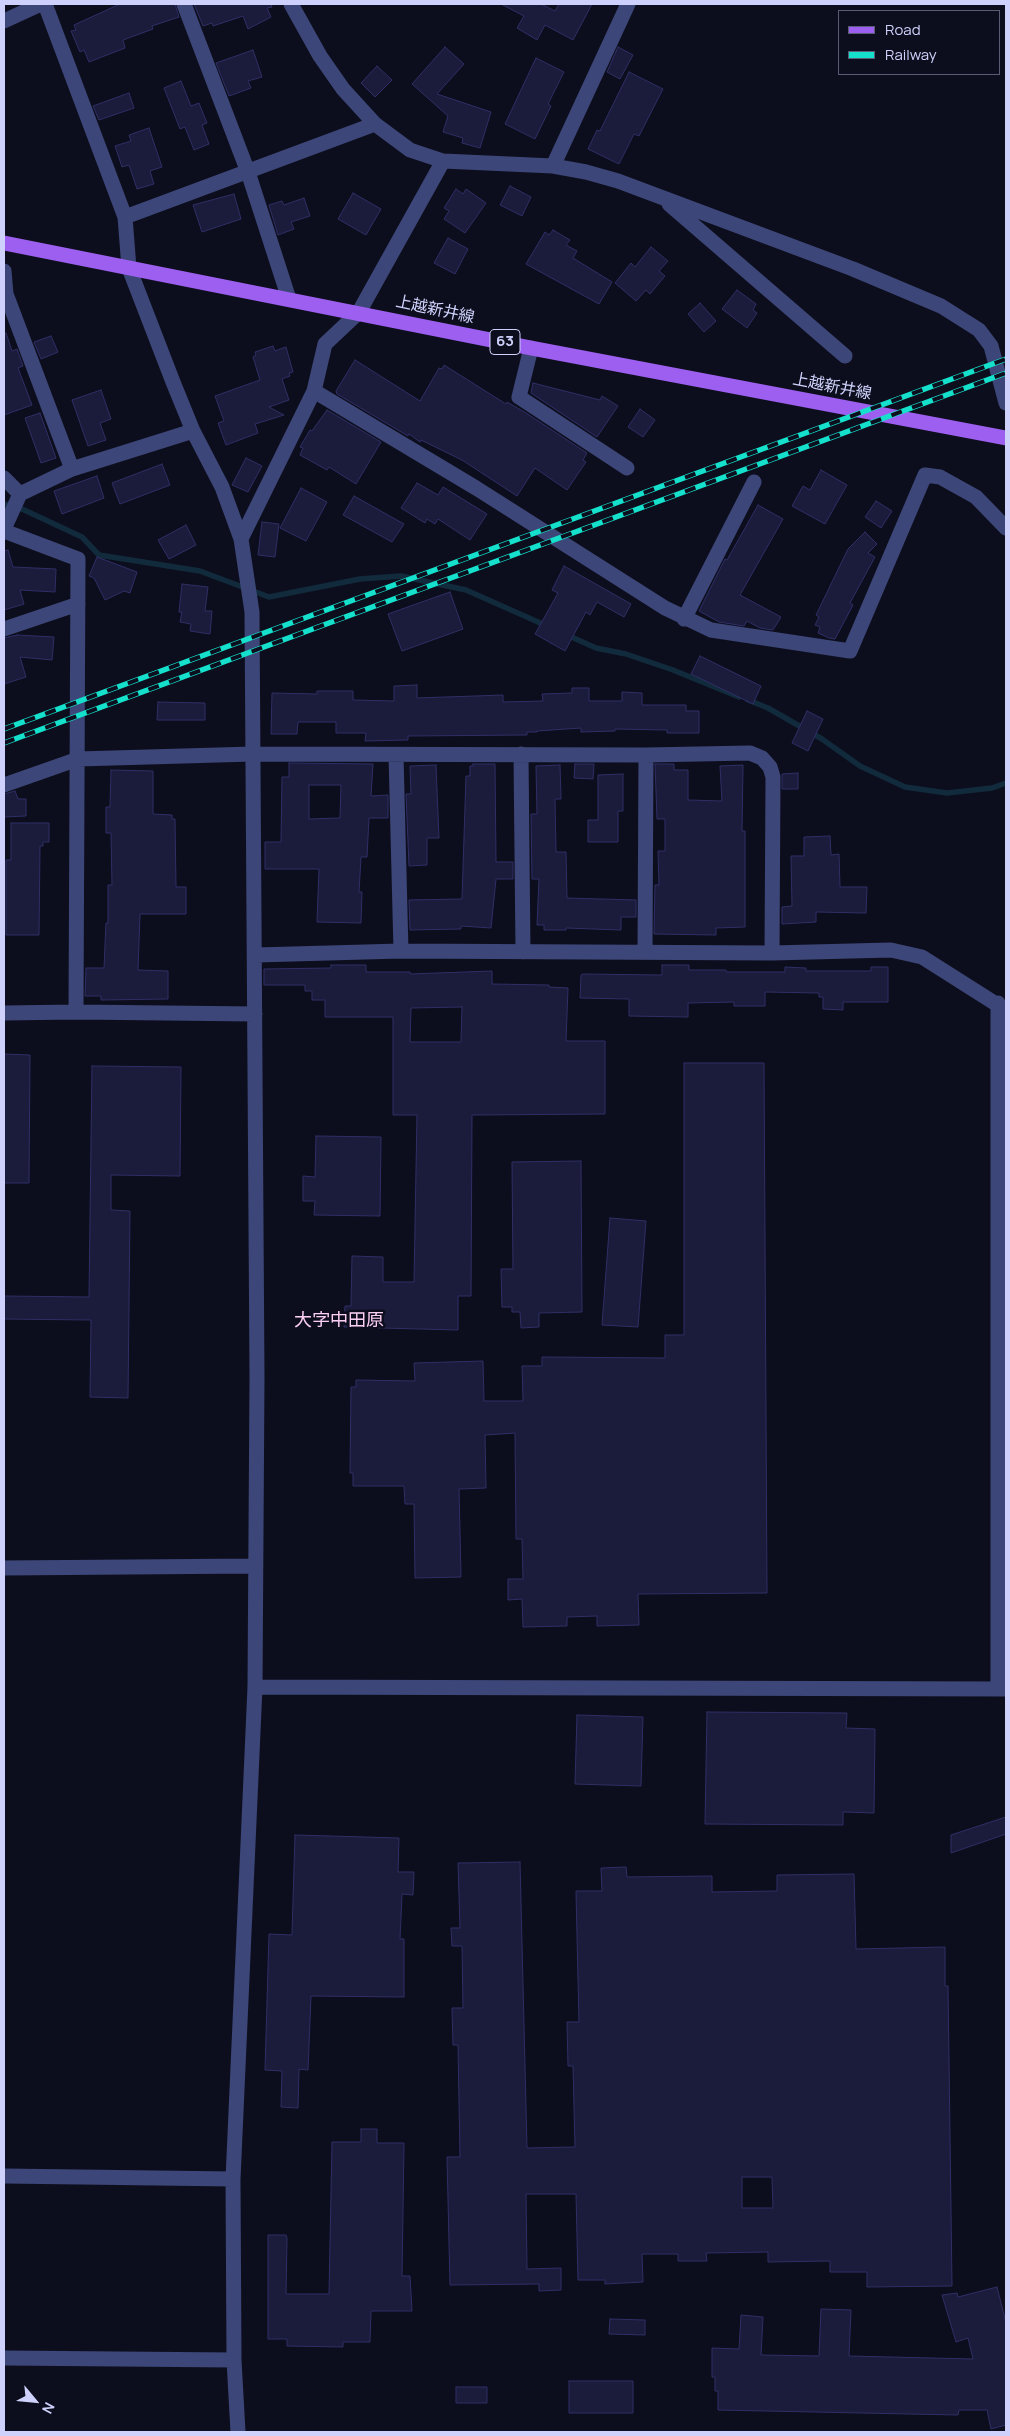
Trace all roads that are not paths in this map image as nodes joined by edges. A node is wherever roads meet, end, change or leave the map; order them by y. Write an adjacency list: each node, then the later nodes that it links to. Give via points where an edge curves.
1 (43, 4): 5 (street); 11 (street)
2 (184, 4): 9 (street)
3 (291, 4): 6 (street, via 343,90)
4 (628, 4): 8 (street)
5 (4, 21)
6 (375, 124): 7 (street, via 410,150); 9 (street)
7 (443, 161): 8 (street); 17 (street)
8 (553, 166): 10 (street, via 586,172)
9 (248, 172): 11 (street); 16 (street)
10 (662, 198): 19 (street); 21 (street, via 853,269 941,306 979,330 991,346)
11 (125, 217): 13 (street)
12 (4, 243): 13 (main road, 上越新井線 / 63)
13 (129, 268): 16 (main road, 上越新井線 / 63); 22 (street)
14 (4, 270): 15 (street)
15 (5, 294): 25 (street)
16 (289, 299): 17 (main road, 上越新井線 / 63)
17 (359, 312): 18 (main road, 上越新井線 / 63); 20 (street, via 325,344)
18 (531, 348): 23 (main road, 上越新井線 / 63); 24 (street, via 519,397)
19 (845, 356)
20 (314, 391): 31 (street); 33 (street)
21 (1006, 403)
22 (193, 431): 25 (street); 31 (street, via 222,487)
23 (1006, 438)
24 (627, 468)
25 (72, 469): 28 (street)
26 (4, 478): 28 (street)
27 (754, 482): 33 (street)
28 (20, 495): 29 (street)
29 (5, 526): 32 (street, via 78,559)
30 (1006, 528): 33 (street, via 976,497 940,477 925,475 850,651 712,630)
31 (241, 539): 35 (street, via 252,612)
32 (78, 604): 34 (street); 39 (street)
33 (684, 619)
34 (4, 630)
35 (253, 754): 37 (street); 39 (street); 45 (street)
36 (521, 754): 37 (street); 38 (street); 43 (street)
37 (396, 755): 41 (street)
38 (646, 755): 42 (street); 44 (street, via 750,753 762,758 770,767 773,777)
39 (78, 760): 40 (street); 47 (street)
40 (4, 785)
41 (401, 951): 43 (street); 45 (street)
42 (645, 951): 43 (street); 44 (street)
43 (523, 952)
44 (772, 953): 46 (street, via 891,950 922,957)
45 (256, 956): 49 (street)
46 (1002, 1007): 53 (street)
47 (76, 1012): 48 (street); 49 (street)
48 (4, 1013)
49 (254, 1014): 50 (street, via 257,1377)
50 (254, 1566): 51 (street); 52 (street)
51 (4, 1568)
52 (255, 1687): 53 (street); 55 (street)
53 (1002, 1689)
54 (4, 2176): 55 (street)
55 (233, 2179): 57 (street)
56 (4, 2358): 57 (street)
57 (234, 2360): 58 (street)
58 (238, 2432)

